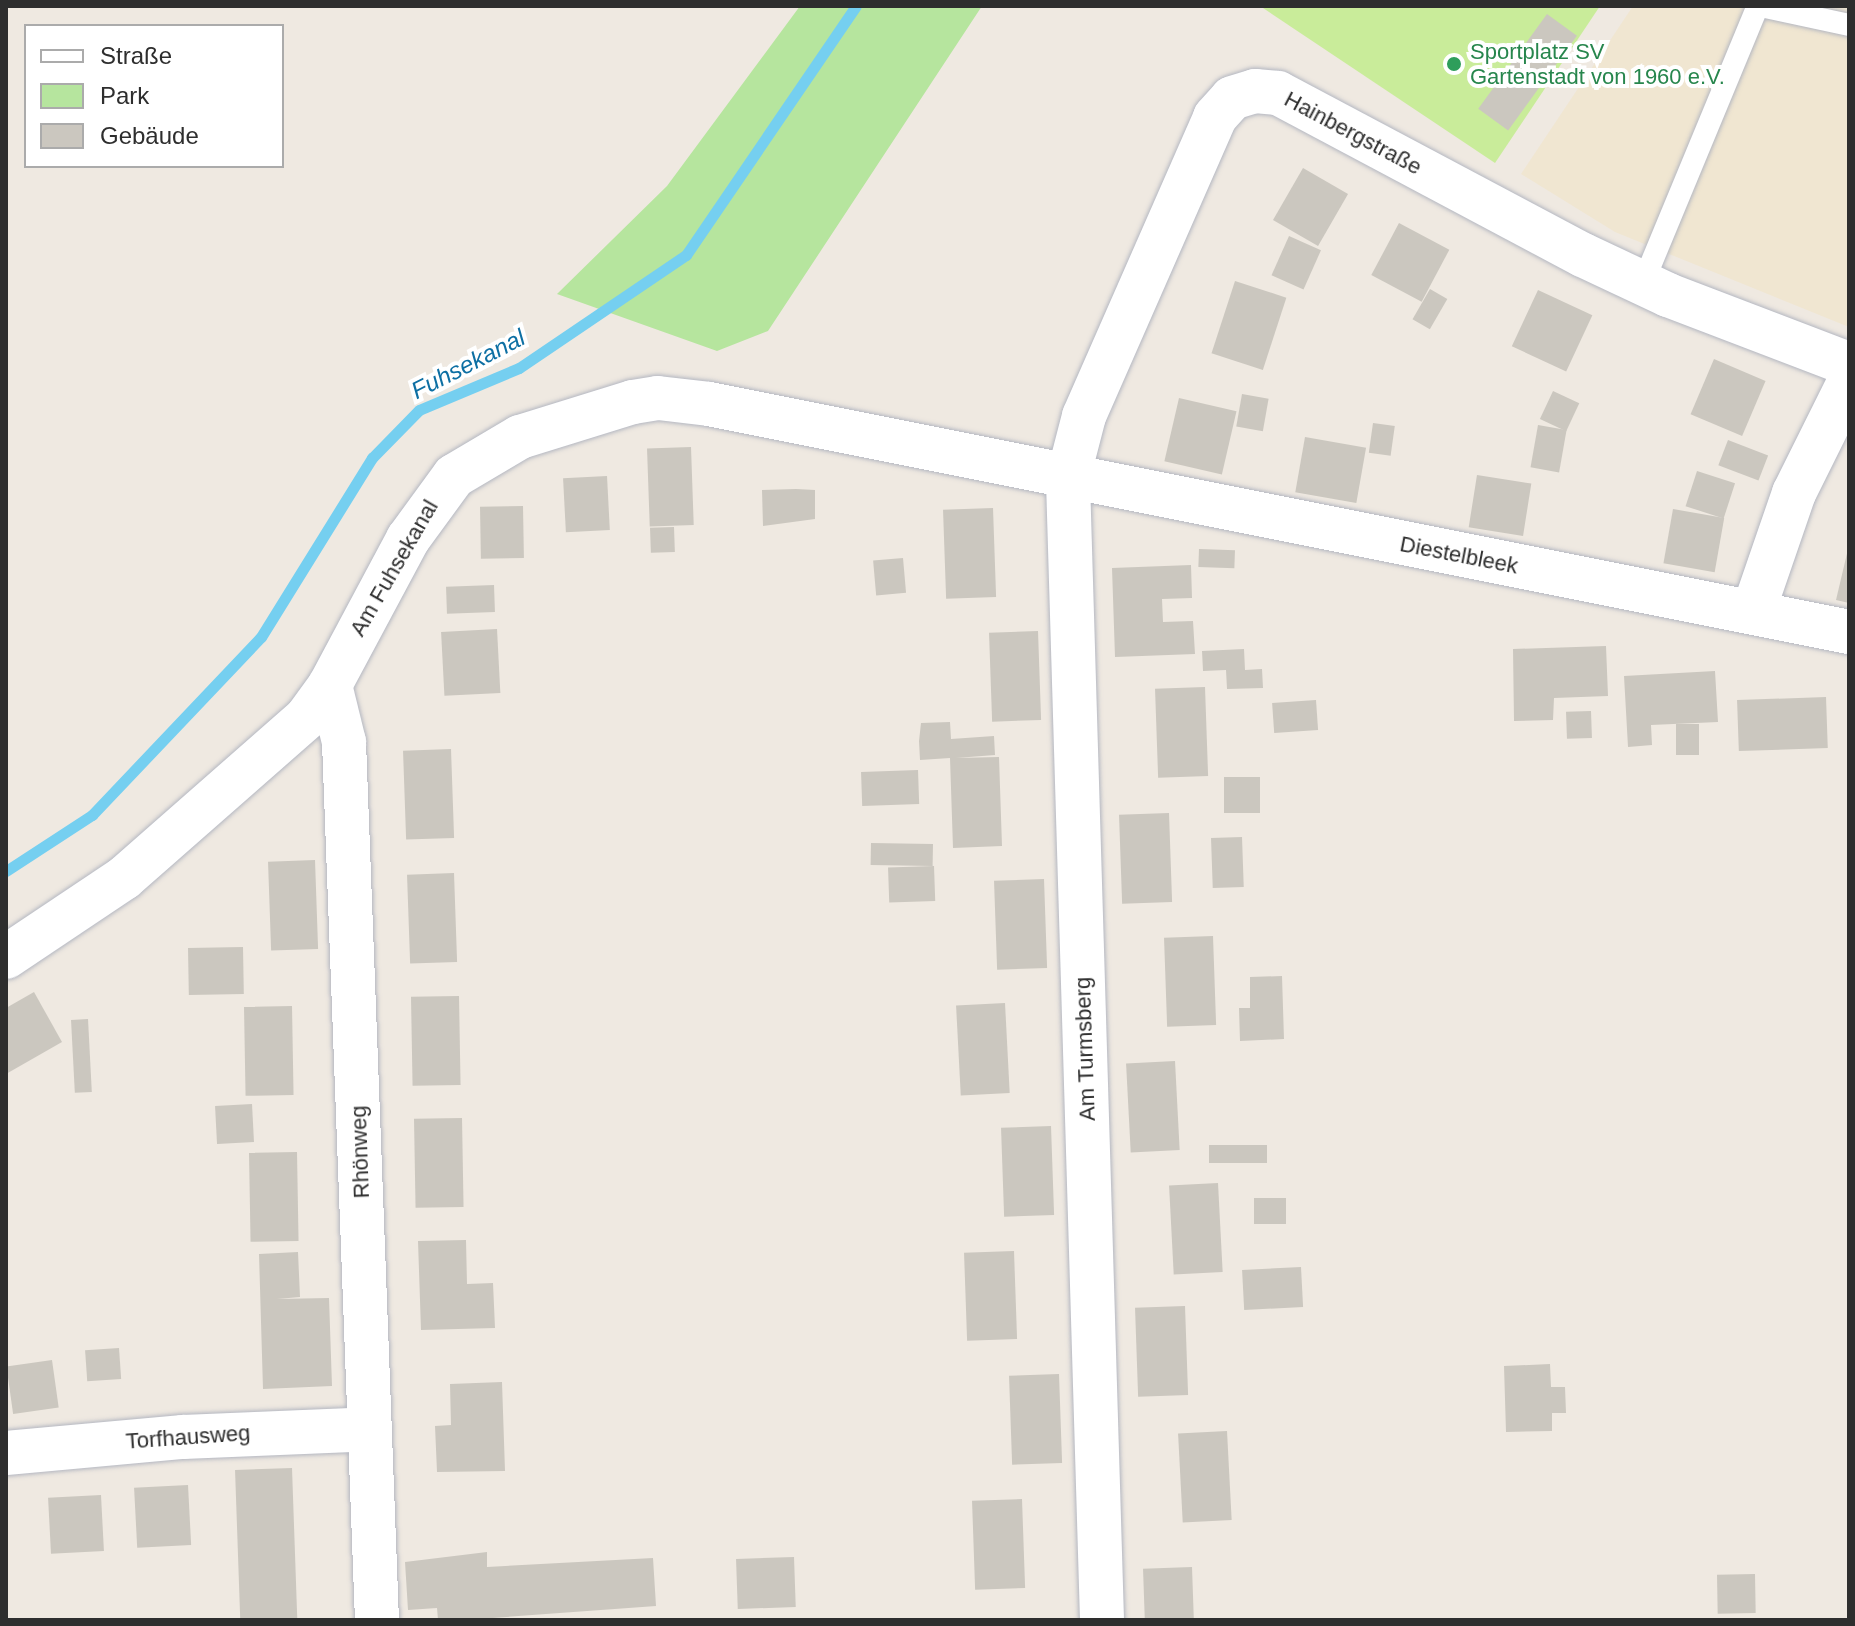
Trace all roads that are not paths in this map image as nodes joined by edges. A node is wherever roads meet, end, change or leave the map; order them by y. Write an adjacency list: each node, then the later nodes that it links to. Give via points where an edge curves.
1 (1759, 6): 2 (lane); 3 (lane)
2 (1849, 25)
3 (1643, 283): 4 (street, Hainbergstraße); 6 (street, Hainbergstraße, via 1500,214 1278,93 1255,91 1232,98 1215,117 1084,416)
4 (1849, 364)
5 (1849, 382): 7 (street, via 1794,493)
6 (1068, 478): 7 (street, Diestelbleek); 9 (street, Am Fuhsekanal, via 977,455 679,398 607,408 520,437 454,476 435,495 389,571); 14 (street, Am Turmsberg)
7 (1753, 612): 8 (street, Diestelbleek)
8 (1849, 632)
9 (330, 685): 10 (street, Am Fuhsekanal, via 307,717 124,878); 11 (street, Rhönweg, via 344,742)
10 (6, 957)
11 (370, 1429): 12 (street, Torfhausweg, via 183,1437); 13 (street, Rhönweg)
12 (6, 1453)
13 (377, 1620)
14 (1102, 1620)

